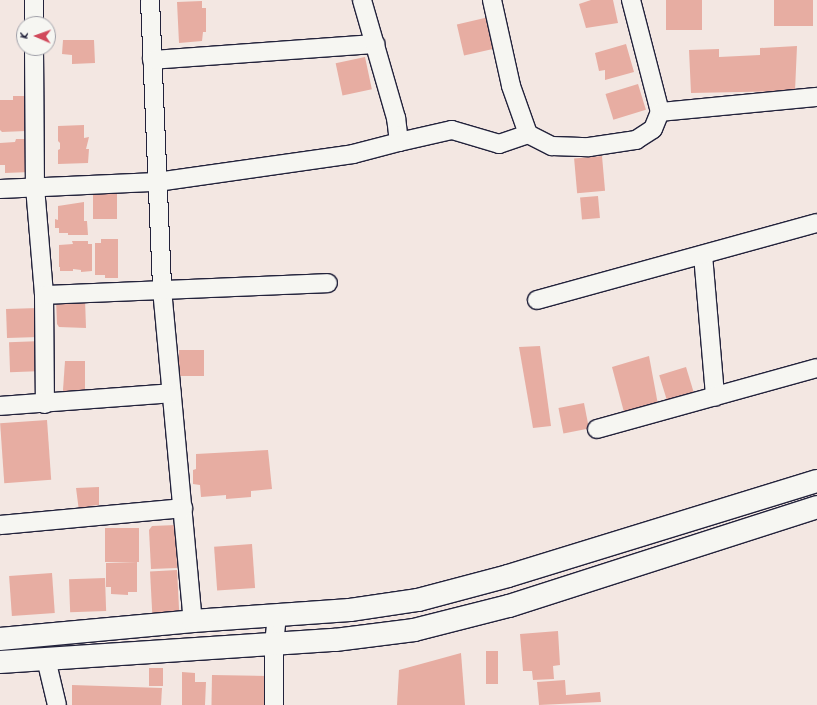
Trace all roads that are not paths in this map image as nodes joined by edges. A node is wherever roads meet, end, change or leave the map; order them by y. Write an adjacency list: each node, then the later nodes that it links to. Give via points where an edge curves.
1 (34, 0): 6 (street)
2 (150, 0): 9 (street)
3 (362, 0): 7 (street)
4 (492, 0): 12 (street, via 511,86)
5 (631, 0): 11 (street)
6 (34, 16)
7 (375, 44): 9 (street); 13 (street, via 396,118)
8 (34, 56): 15 (street)
9 (152, 60): 14 (street)
10 (817, 96): 11 (street)
11 (660, 112): 12 (street, via 653,129 636,140 589,147 552,146)
12 (528, 134): 13 (street, via 499,144 452,130)
13 (399, 142): 14 (street, via 353,154)
14 (157, 182): 15 (street); 20 (street)
15 (35, 187): 16 (street); 21 (street)
16 (0, 189)
17 (817, 223): 18 (street)
18 (703, 255): 22 (street); 25 (street)
19 (328, 283): 20 (street)
20 (162, 289): 21 (street); 24 (street)
21 (44, 295): 26 (street)
22 (538, 300)
23 (817, 368): 25 (street)
24 (172, 393): 26 (street); 31 (street)
25 (715, 396): 28 (street)
26 (45, 404): 27 (street)
27 (0, 406)
28 (597, 429)
29 (817, 480): 33 (main road, via 508,576 418,600)
30 (817, 507): 36 (main road, via 480,614 414,630 335,640)
31 (183, 508): 32 (street); 34 (street)
32 (0, 525)
33 (277, 617): 34 (main road); 36 (street)
34 (193, 622): 35 (main road)
35 (0, 639)
36 (274, 644): 37 (main road); 40 (street)
37 (46, 659): 38 (main road); 39 (street)
38 (0, 662)
39 (57, 705)
40 (274, 705)

